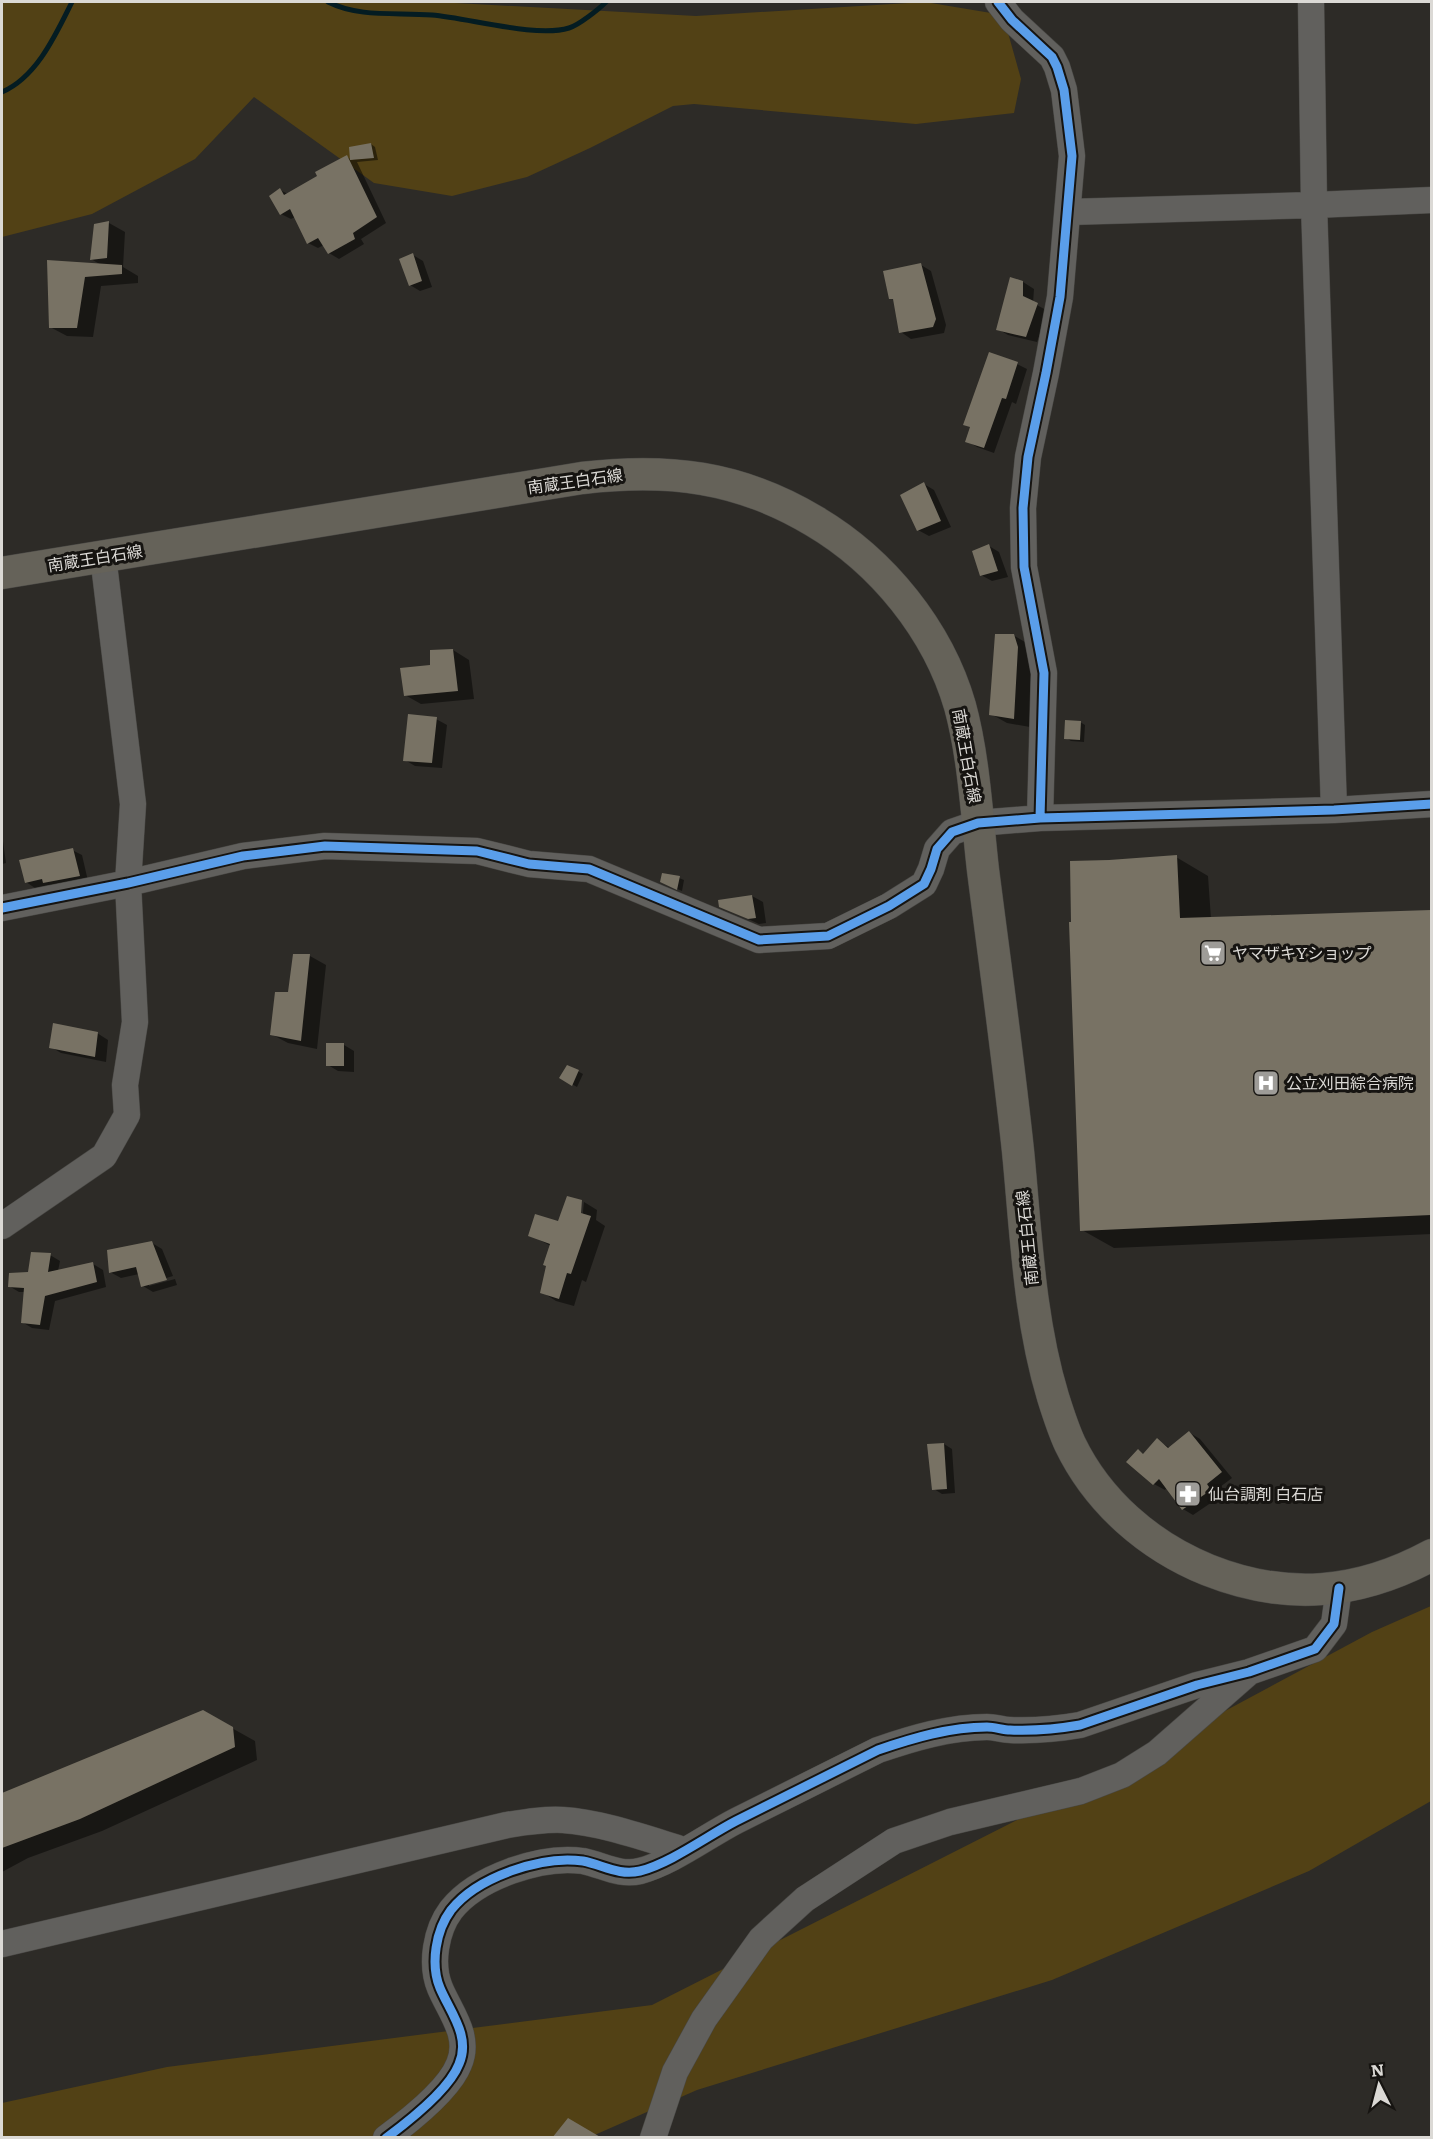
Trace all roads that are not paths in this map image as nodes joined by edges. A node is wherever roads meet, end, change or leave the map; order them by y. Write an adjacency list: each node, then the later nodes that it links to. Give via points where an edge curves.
1 (998, 2): 5 (street, via 1052,57 1061,79 1072,156)
2 (1311, 2): 4 (street)
3 (1431, 200): 4 (street)
4 (1314, 205): 5 (street); 9 (street)
5 (1068, 212): 10 (street, via 1058,307 1028,457 1023,508 1024,567 1044,673)
6 (103, 556): 7 (main road, 南蔵王白石線); 11 (main road, 南蔵王白石線, via 627,473 693,476 757,492 800,512 850,546 898,593 930,635 948,670 961,710); 12 (street, via 133,804)
7 (2, 573)
8 (1431, 804): 9 (street)
9 (1334, 810): 10 (street)
10 (1040, 818): 11 (street)
11 (978, 823): 12 (street, via 951,832 937,849 924,884 828,936 759,940 590,869 530,864 477,851 325,846 243,856); 16 (main road, 南蔵王白石線, via 1035,1306 1047,1378 1069,1443 1119,1512 1172,1552 1223,1576 1263,1587 1308,1591)
12 (128, 883): 13 (street); 14 (street, via 135,1022 125,1085 127,1114 104,1156)
13 (2, 908)
14 (2, 1226)
15 (1431, 1556): 16 (main road, 南蔵王白石線, via 1404,1570)
16 (1339, 1588): 17 (street, via 1334,1624 1315,1649)
17 (1249, 1672): 18 (street, via 1197,1685 1080,1725 1025,1730 988,1727 898,1743); 21 (street, via 1157,1753 1122,1775 1081,1791 950,1822 894,1841 805,1899 761,1939 705,2019 675,2072)
18 (684, 1850): 19 (street, via 565,1820 507,1825); 20 (street, via 645,1869 622,1873 586,1862 544,1862 496,1878 463,1898 444,1920 436,1957 439,1986 462,2034 459,2064 417,2114)
19 (2, 1944)
20 (387, 2138)
21 (653, 2138)

